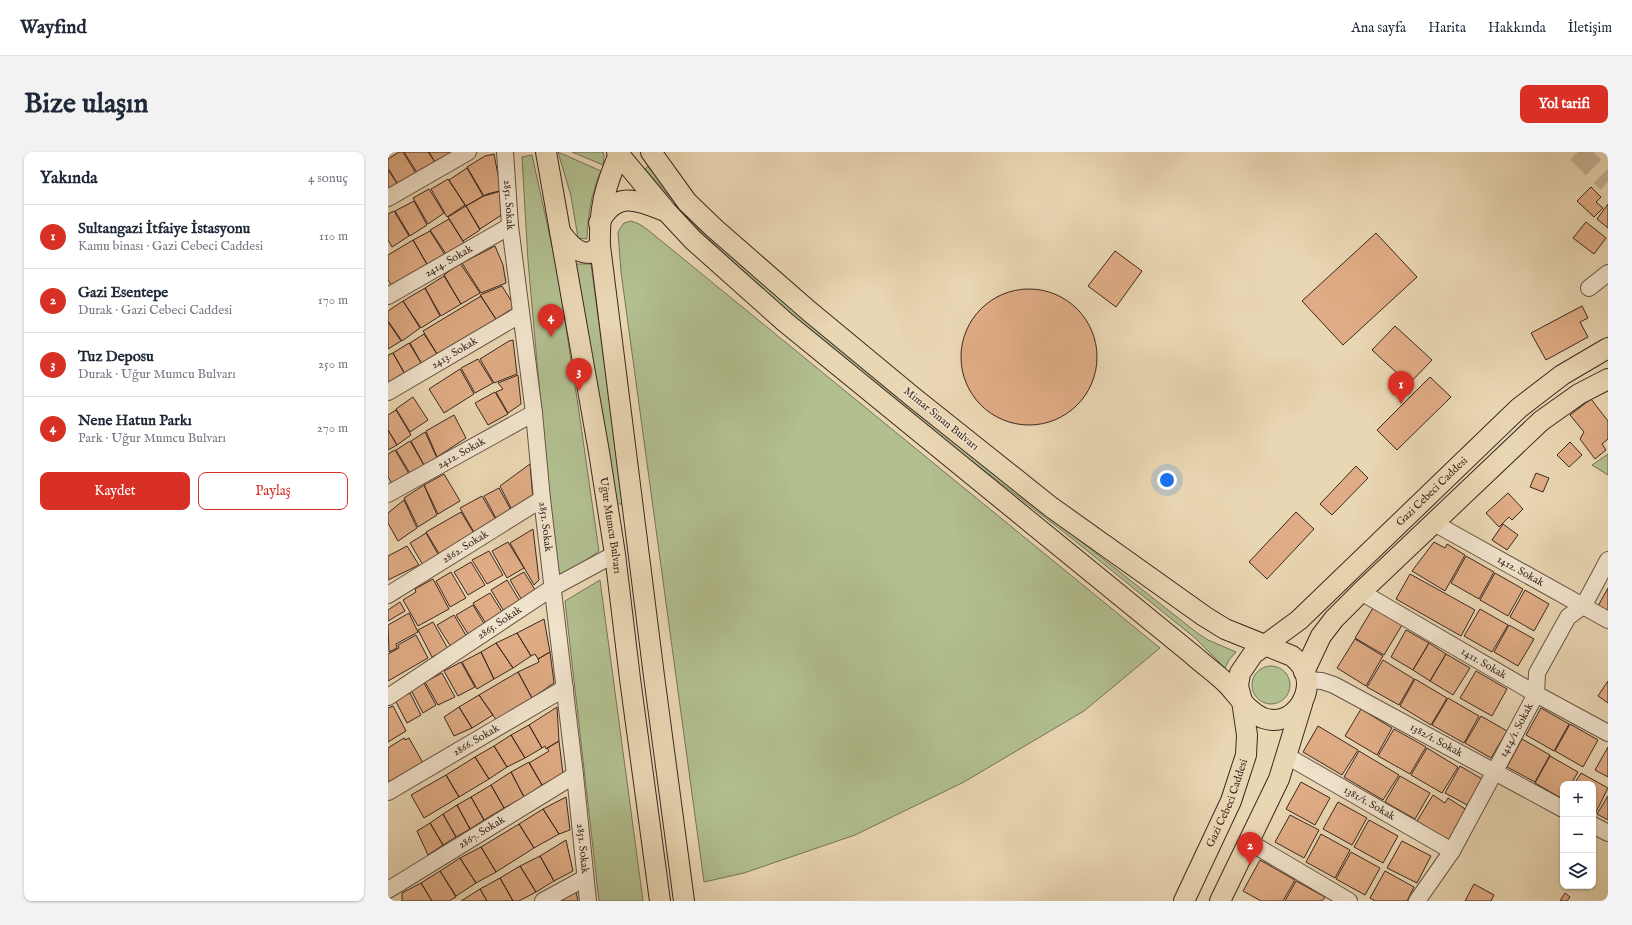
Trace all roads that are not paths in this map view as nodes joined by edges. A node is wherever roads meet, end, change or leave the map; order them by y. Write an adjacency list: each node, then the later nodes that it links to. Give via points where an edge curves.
1 (468, 152): 6 (street)
2 (505, 152): 9 (street, 2851. Sokak)
3 (546, 152): 10 (main road, Uğur Mumcu Bulvarı)
4 (651, 152): 30 (main road, Mimar Sinan Bulvarı, via 687,202 714,228 912,397 1052,507 1204,616 1225,629)
5 (619, 153): 7 (main road); 8 (main road, via 604,194)
6 (388, 198)
7 (666, 211): 8 (main road, via 629,199 611,206); 35 (main road, via 712,258 785,322 1193,655)
8 (600, 223): 11 (main road)
9 (510, 226): 14 (street, 2414. Sokak); 15 (street, 2851. Sokak)
10 (560, 232): 11 (main road, via 568,244 577,250 590,252); 23 (main road, Uğur Mumcu Bulvarı)
11 (600, 246): 52 (main road)
12 (1608, 274): 13 (street)
13 (1589, 288)
14 (388, 296)
15 (521, 314): 18 (street, 2413. Sokak); 19 (street, 2851. Sokak)
16 (1608, 348): 30 (main road, Gazi Cebeci Caddesi, via 1562,375 1519,408 1310,610)
17 (1608, 379): 22 (main road, via 1579,394 1541,421)
18 (388, 392)
19 (534, 413): 20 (street, 2412. Sokak); 21 (street, 2851. Sokak)
20 (388, 494)
21 (542, 499): 25 (street, 2851. Sokak); 27 (street, 2862. Sokak)
22 (1434, 523): 26 (main road); 28 (street, 1412. Sokak)
23 (615, 554): 25 (street, 2865. Sokak); 51 (main road, Uğur Mumcu Bulvarı)
24 (1608, 560): 28 (street, 1414/1. Sokak)
25 (552, 588): 32 (street, 2851. Sokak); 34 (street, 2865. Sokak)
26 (1361, 592): 31 (main road, via 1321,636); 33 (street, 1411. Sokak)
27 (388, 595)
28 (1584, 605): 29 (street, 1412. Sokak); 33 (street, 1414/1. Sokak, via 1568,617 1537,673)
29 (1608, 620)
30 (1264, 646): 31 (main road, via 1292,656); 35 (main road, via 1253,654 1240,674 1238,686)
31 (1306, 676): 36 (main road, via 1306,693); 39 (street, 1382/1. Sokak, via 1334,685)
32 (565, 688): 40 (street, 2851. Sokak); 41 (street, 2866. Sokak)
33 (1536, 694): 37 (street, 1411. Sokak); 39 (street, 1414/1. Sokak)
34 (388, 697)
35 (1242, 701): 36 (main road, via 1252,713 1273,720 1285,718); 53 (main road, Gazi Cebeci Caddesi, via 1247,735 1242,769 1231,801)
36 (1302, 704): 38 (main road)
37 (1608, 733)
38 (1287, 756): 45 (main road); 46 (street, 1381/1. Sokak)
39 (1494, 773): 42 (street, 1382/1. Sokak); 46 (street, 1414/1. Sokak)
40 (575, 775): 47 (street, 2851. Sokak); 48 (street, 2867. Sokak)
41 (388, 792)
42 (1560, 807)
43 (1596, 827): 44 (street)
44 (1608, 833)
45 (1249, 842): 54 (main road); 55 (street)
46 (1452, 851): 56 (street, 1414/1. Sokak)
47 (585, 878): 49 (street); 50 (street, 2851. Sokak)
48 (388, 890)
49 (543, 901)
50 (588, 901)
51 (660, 901)
52 (684, 901)
53 (1184, 901)
54 (1220, 901)
55 (1349, 901)
56 (1417, 901)

